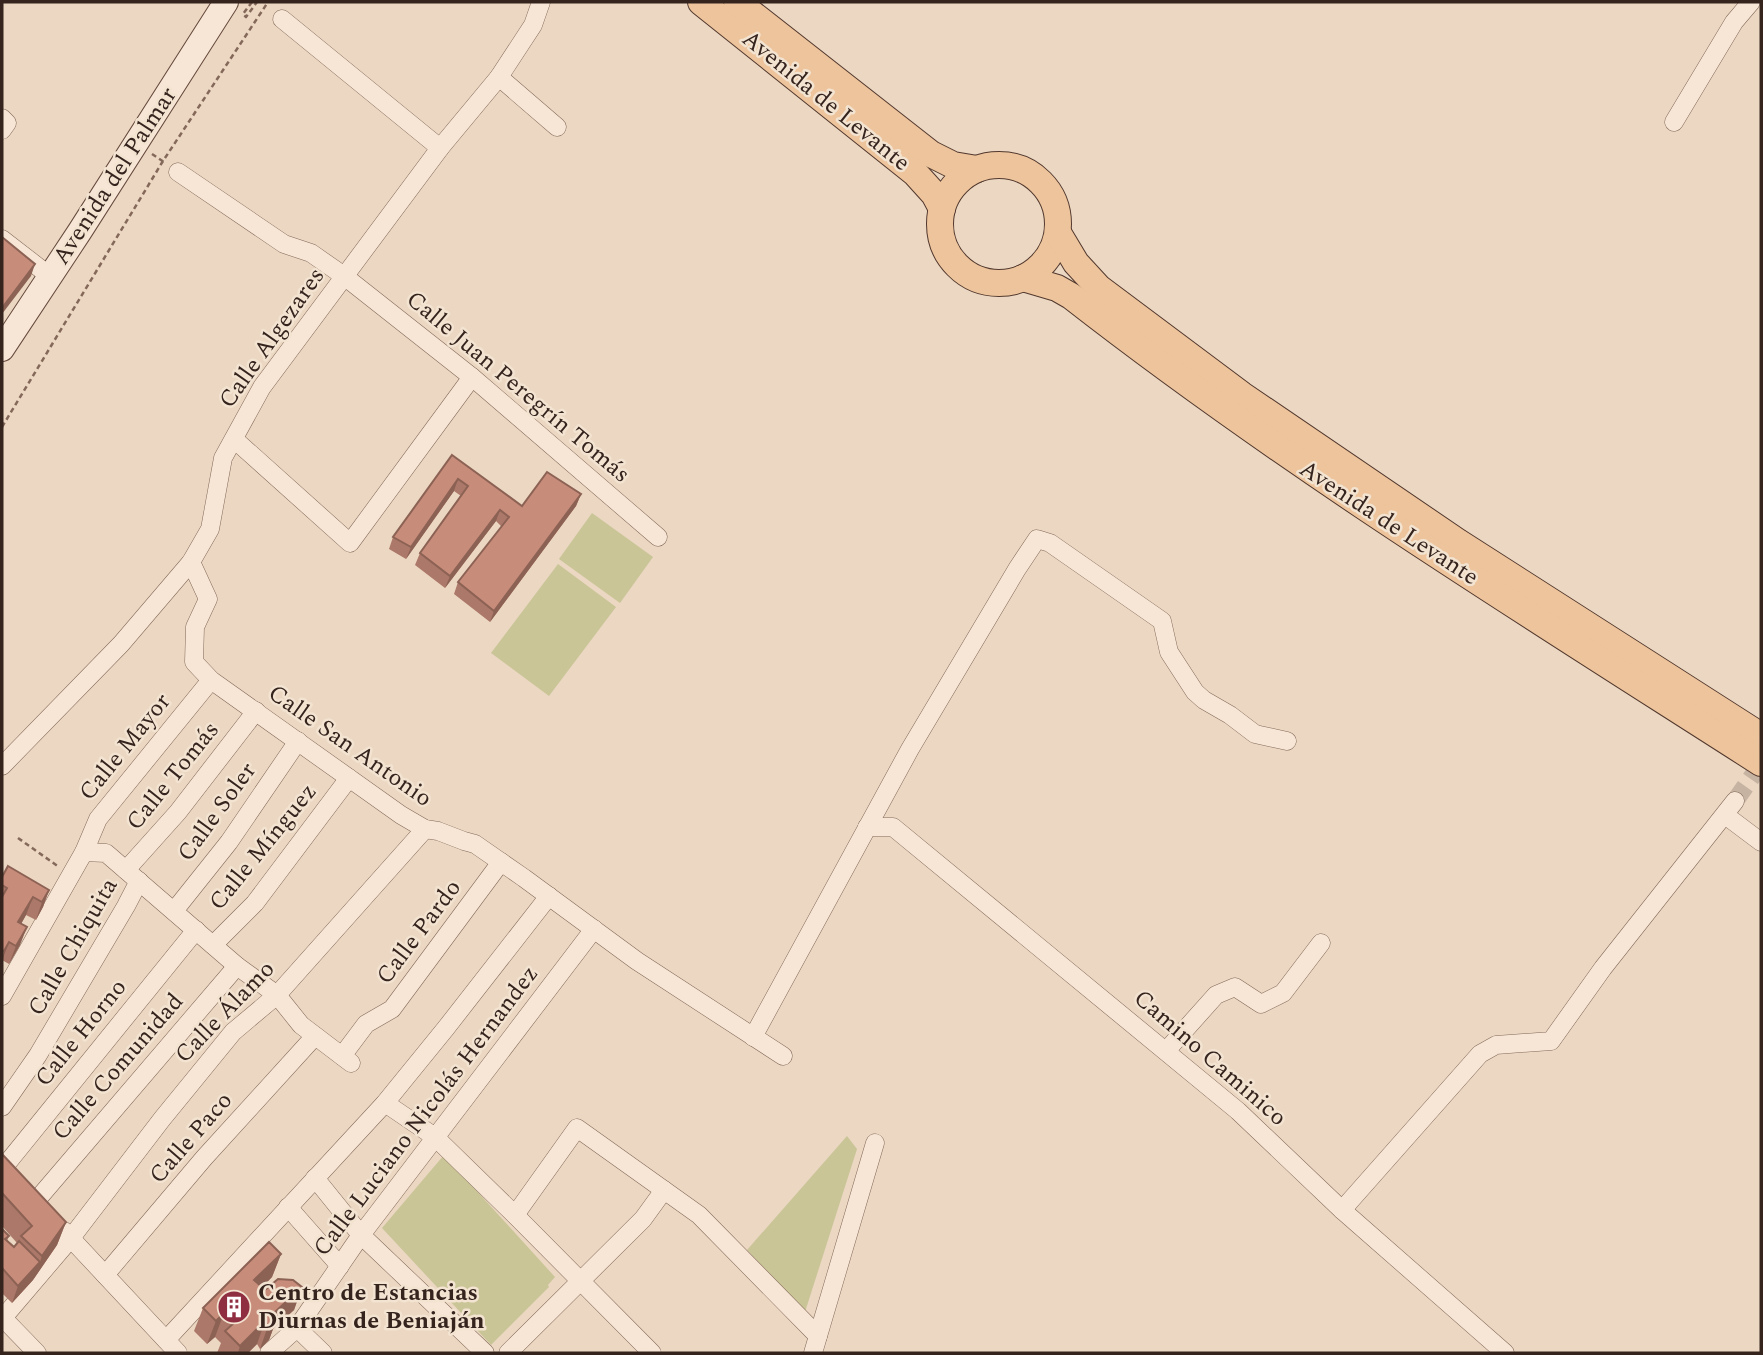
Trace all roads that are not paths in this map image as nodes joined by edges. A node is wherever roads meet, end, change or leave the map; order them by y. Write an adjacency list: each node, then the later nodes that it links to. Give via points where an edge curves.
1 (226, 2): 17 (main road, Avenida del Palmar)
2 (541, 2): 7 (street, Calle Algezares, via 533,25)
3 (701, 2): 13 (main road, Avenida de Levante, via 915,173)
4 (737, 2): 11 (main road, Avenida de Levante, via 931,154 953,165)
5 (1751, 2): 8 (street, via 1734,22)
6 (282, 19): 10 (street)
7 (499, 76): 9 (street); 10 (street, Calle Algezares)
8 (1674, 122)
9 (556, 127)
10 (440, 148): 16 (street, Calle Algezares)
11 (977, 169): 13 (main road, via 951,189); 14 (main road, via 1007,166 1036,177 1055,202)
12 (178, 172): 16 (street, Calle Juan Peregrín Tomás, via 284,244 311,253)
13 (942, 209): 18 (main road, via 943,242 961,269 990,283)
14 (1058, 233): 18 (main road, via 1050,255); 26 (main road, Avenida de Levante, via 1099,288 1242,395 1458,542)
15 (2, 239): 17 (street)
16 (344, 276): 20 (street, Calle Juan Peregrín Tomás); 21 (street, Calle Algezares, via 262,387)
17 (51, 277): 19 (main road, Avenida del Palmar)
18 (1023, 278): 29 (main road, Avenida de Levante, via 1071,296 1297,462)
19 (2, 349)
20 (472, 377): 21 (street, via 350,543); 22 (street, Calle Juan Peregrín Tomás)
21 (234, 439): 23 (street, Calle Algezares, via 223,458 211,529)
22 (658, 537)
23 (191, 562): 24 (street, Calle San Antonio, via 208,599 195,627 194,662); 30 (street, Calle Algezares, via 121,645)
24 (211, 680): 25 (street, Calle San Antonio); 35 (street, Calle Mayor, via 98,818)
25 (256, 711): 27 (street, Calle San Antonio); 37 (street, Calle Tomás)
26 (1761, 736)
27 (298, 741): 31 (street, Calle San Antonio); 39 (street, Calle Soler, via 229,842)
28 (1287, 741): 32 (street, via 1255,734 1204,700 1169,652 1162,621 1050,543 1037,539)
29 (1761, 763)
30 (2, 765)
31 (349, 778): 33 (street, Calle San Antonio); 43 (street, Calle Mínguez, via 255,904)
32 (867, 827): 48 (street); 49 (street, Camino Caminico, via 893,827)
33 (425, 828): 36 (street, Calle San Antonio, via 475,844); 45 (street, Calle Álamo)
34 (1761, 842): 59 (street, via 1730,808 1551,1041 1496,1045 1480,1054)
35 (84, 852): 37 (street, via 106,853); 46 (street, Calle Mayor)
36 (501, 862): 38 (street, Calle San Antonio); 47 (street, Calle Pardo, via 393,1009 366,1024 347,1060)
37 (133, 876): 39 (street); 52 (street, Calle Chiquita, via 120,918)
38 (549, 896): 40 (street, Calle San Antonio); 51 (street)
39 (174, 911): 41 (street)
40 (594, 929): 48 (street, Calle San Antonio); 53 (street, Calle Luciano Nicolás Hernandez)
41 (196, 930): 43 (street); 55 (street, Calle Horno)
42 (1321, 943): 49 (street, via 1283,993 1261,1004 1235,987 1216,995)
43 (213, 945): 44 (street)
44 (237, 966): 45 (street); 62 (street, Calle Comunidad, via 40,1206)
45 (277, 995): 47 (street); 62 (street, Calle Álamo, via 233,1032)
46 (2, 996)
47 (315, 1036): 64 (street, Calle Paco)
48 (753, 1037): 50 (street, Calle San Antonio)
49 (1166, 1051): 59 (street, Camino Caminico, via 1238,1111)
50 (783, 1056)
51 (385, 1103): 53 (street); 56 (street)
52 (2, 1107)
53 (435, 1137): 60 (street); 61 (street, Calle Luciano Nicolás Hernandez)
54 (875, 1143): 69 (street)
55 (6, 1169)
56 (314, 1178): 58 (street); 61 (street)
57 (664, 1190): 60 (street, via 577,1128); 65 (street, via 643,1219); 69 (street, via 699,1215)
58 (288, 1207): 63 (street); 68 (street)
59 (1342, 1210): 77 (street, Camino Caminico)
60 (515, 1215): 65 (street)
61 (361, 1235): 63 (street, Calle Luciano Nicolás Hernandez); 74 (street)
62 (71, 1238): 64 (street); 66 (street, Calle Álamo)
63 (340, 1266): 67 (street, Calle Luciano Nicolás Hernandez)
64 (105, 1275): 68 (street)
65 (581, 1281): 75 (street); 76 (street)
66 (2, 1319): 70 (street)
67 (297, 1328): 72 (street, Calle Luciano Nicolás Hernandez); 73 (street)
68 (166, 1340): 71 (street)
69 (815, 1345)
70 (37, 1353)
71 (178, 1353)
72 (269, 1353)
73 (323, 1353)
74 (485, 1353)
75 (508, 1353)
76 (652, 1353)
77 (1505, 1353)

